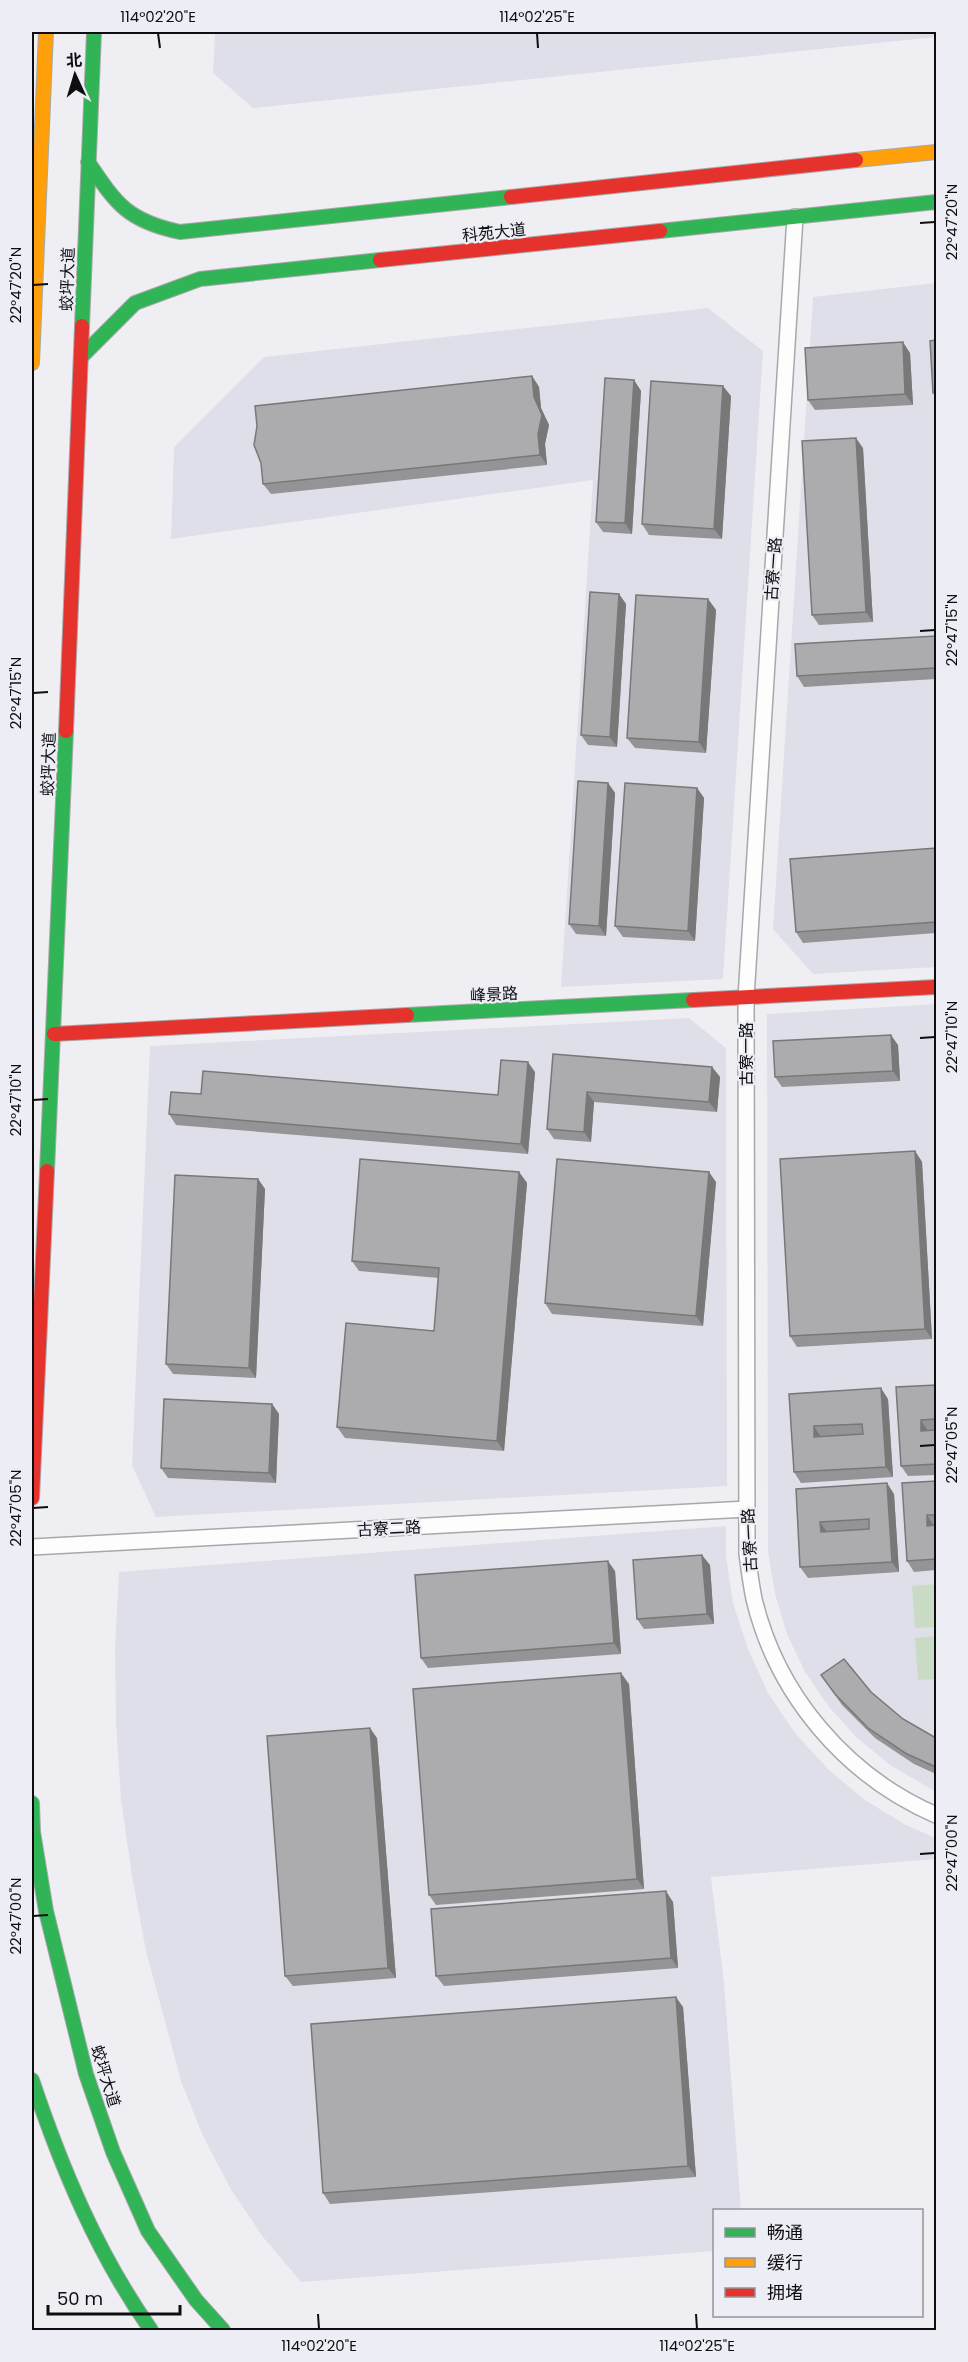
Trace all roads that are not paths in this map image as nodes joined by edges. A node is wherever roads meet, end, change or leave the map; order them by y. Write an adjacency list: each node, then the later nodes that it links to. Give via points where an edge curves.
1 (46, 32): 8 (main road, 蛟坪大道)
2 (94, 32): 4 (main road, 蛟坪大道)
3 (936, 152): 4 (main road, 科苑大道, via 180,232 133,217 116,203)
4 (88, 162): 7 (main road, 蛟坪大道)
5 (936, 202): 6 (main road, 科苑大道)
6 (795, 217): 7 (main road, 科苑大道, via 200,279 135,303); 10 (street, 古寮一路)
7 (81, 357): 11 (main road, 蛟坪大道)
8 (32, 363)
9 (936, 987): 10 (main road, 峰景路)
10 (746, 998): 11 (main road, 峰景路); 13 (street, 古寮一路)
11 (54, 1034): 12 (main road, 蛟坪大道)
12 (32, 1498)
13 (747, 1509): 14 (street, 古寮二路); 16 (street, 古寮一路, via 747,1554 754,1599 767,1642 787,1683 842,1754 877,1783)
14 (32, 1547)
15 (32, 1803): 19 (main road, 蛟坪大道, via 44,1900 64,1988 86,2073 113,2151 148,2231)
16 (936, 1815)
17 (32, 2080): 18 (main road, via 56,2152 88,2224 132,2306)
18 (151, 2331)
19 (223, 2331)

